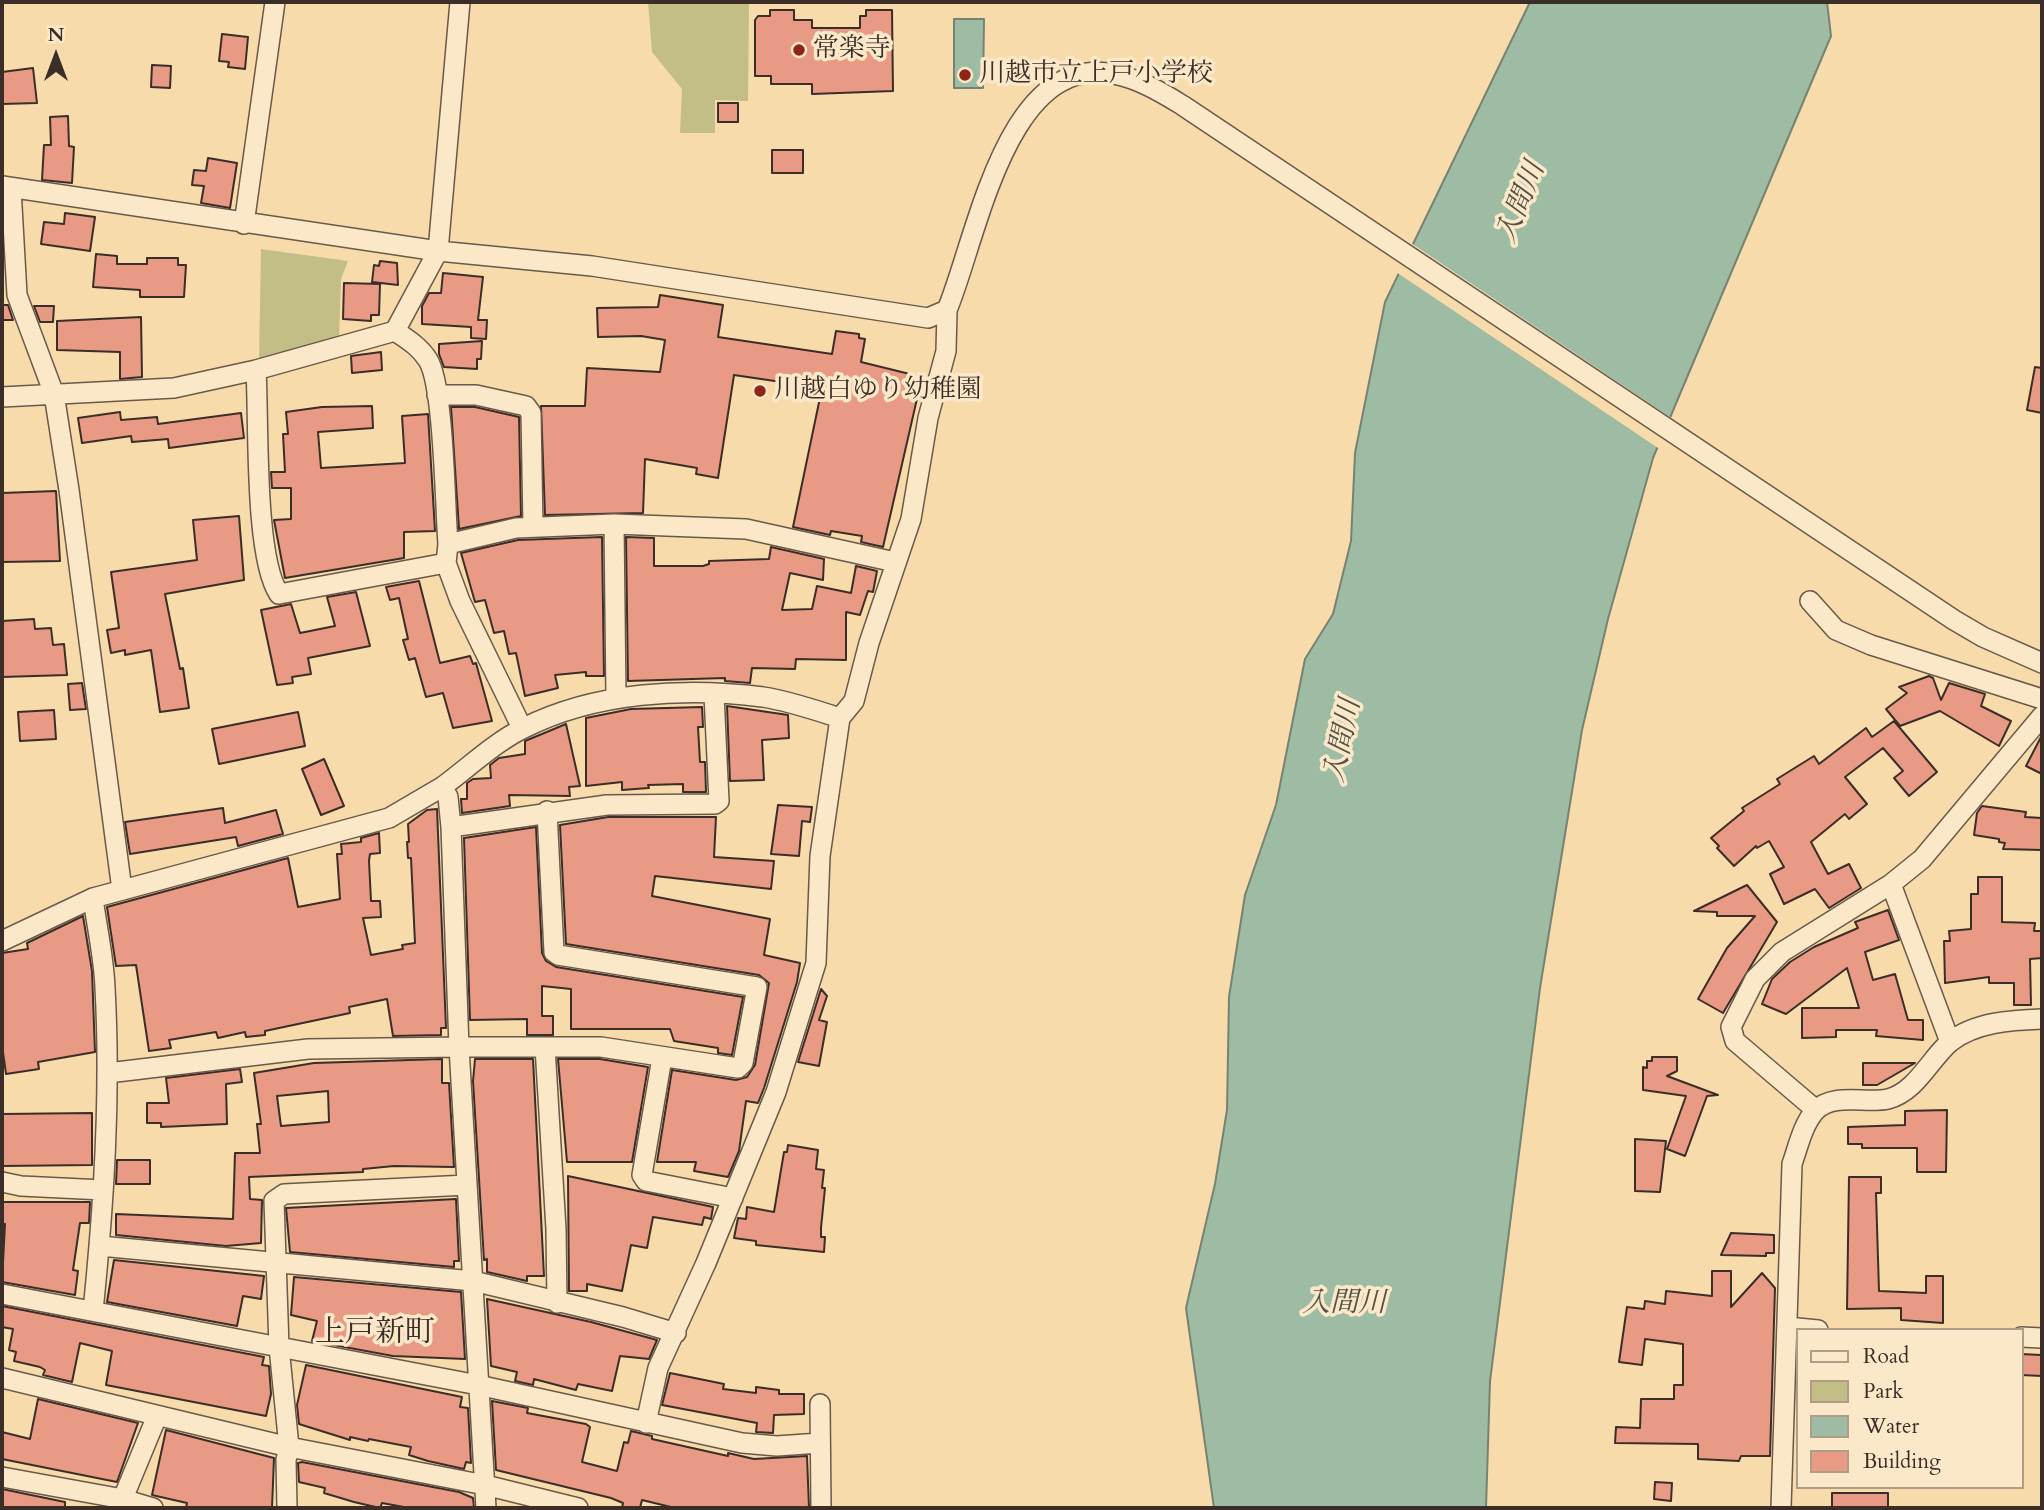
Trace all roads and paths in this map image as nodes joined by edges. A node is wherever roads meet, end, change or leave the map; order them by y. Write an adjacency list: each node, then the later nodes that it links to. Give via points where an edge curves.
1 (275, 2): 4 (street)
2 (460, 2): 5 (street)
3 (6, 187): 4 (street); 9 (street, via 17,295)
4 (244, 224): 5 (street)
5 (438, 251): 6 (street, via 592,266 928,317); 7 (street)
6 (947, 310): 15 (street, via 946,351 928,418 911,519); 17 (street, via 997,170 1022,117 1061,81 1115,74 1154,88 1182,105 1954,620)
7 (395, 331): 8 (street); 10 (street, via 429,361)
8 (256, 370): 9 (street, via 174,388); 14 (street, via 261,509 271,583 279,594)
9 (54, 394): 11 (street); 28 (street)
10 (437, 395): 13 (street, via 476,395 526,406 531,413); 14 (street)
11 (2, 397)
12 (614, 524): 13 (street); 15 (street, via 746,529); 19 (street)
13 (533, 527): 14 (street, via 502,531)
14 (447, 554): 23 (street, via 460,601)
15 (895, 562): 22 (street, via 854,701)
16 (1810, 601): 20 (street, via 1836,630 1871,645)
17 (2042, 663)
18 (714, 695): 19 (street, via 695,692); 22 (street, via 762,697); 25 (street, via 719,801 715,804)
19 (616, 698): 23 (street, via 569,708)
20 (2042, 699)
21 (2042, 716): 27 (street, via 1922,859)
22 (840, 718): 41 (street, via 818,882 816,962 776,1092)
23 (522, 728): 24 (street)
24 (442, 787): 26 (street, via 448,797); 28 (street, via 389,818)
25 (547, 811): 26 (street); 35 (street, via 554,952 757,987 743,1063 738,1068)
26 (451, 827): 33 (street)
27 (1891, 884): 32 (street); 37 (street, via 1782,952 1755,979 1731,1027 1735,1041)
28 (122, 890): 29 (street)
29 (93, 898): 30 (street); 36 (street, via 105,985)
30 (2, 941)
31 (2042, 1019): 32 (street, via 1990,1024)
32 (1950, 1042): 37 (street, via 1904,1091 1888,1099 1834,1101)
33 (459, 1047): 34 (street); 36 (street, via 308,1049); 39 (street)
34 (545, 1047): 35 (street, via 601,1047); 46 (street)
35 (662, 1058): 41 (street, via 642,1175 646,1181)
36 (108, 1073): 40 (street)
37 (1816, 1110): 48 (street, via 1792,1164)
38 (2, 1182): 40 (street)
39 (467, 1185): 43 (street, via 284,1194 274,1201); 44 (street)
40 (103, 1190): 42 (street)
41 (733, 1198): 50 (street)
42 (100, 1246): 43 (street); 47 (street)
43 (275, 1264): 44 (street); 53 (street)
44 (472, 1282): 46 (street); 55 (street)
45 (2, 1294): 47 (street)
46 (557, 1303): 50 (street)
47 (93, 1311): 53 (street)
48 (1787, 1327): 49 (street); 69 (street)
49 (1797, 1328)
50 (676, 1333): 58 (street, via 658,1368)
51 (2023, 1337): 52 (street)
52 (2042, 1338)
53 (279, 1347): 55 (street); 60 (street)
54 (2, 1378): 57 (street)
55 (478, 1385): 58 (street); 62 (street)
56 (820, 1404): 59 (street)
57 (158, 1416): 60 (street); 63 (street)
58 (646, 1423): 59 (street, via 742,1443)
59 (820, 1443): 68 (street)
60 (289, 1447): 62 (street); 65 (street)
61 (2, 1477): 63 (street)
62 (485, 1485): 66 (street); 67 (street)
63 (121, 1504): 64 (street)
64 (153, 1508)
65 (287, 1508)
66 (486, 1508)
67 (579, 1508)
68 (821, 1508)
69 (1782, 1508)

